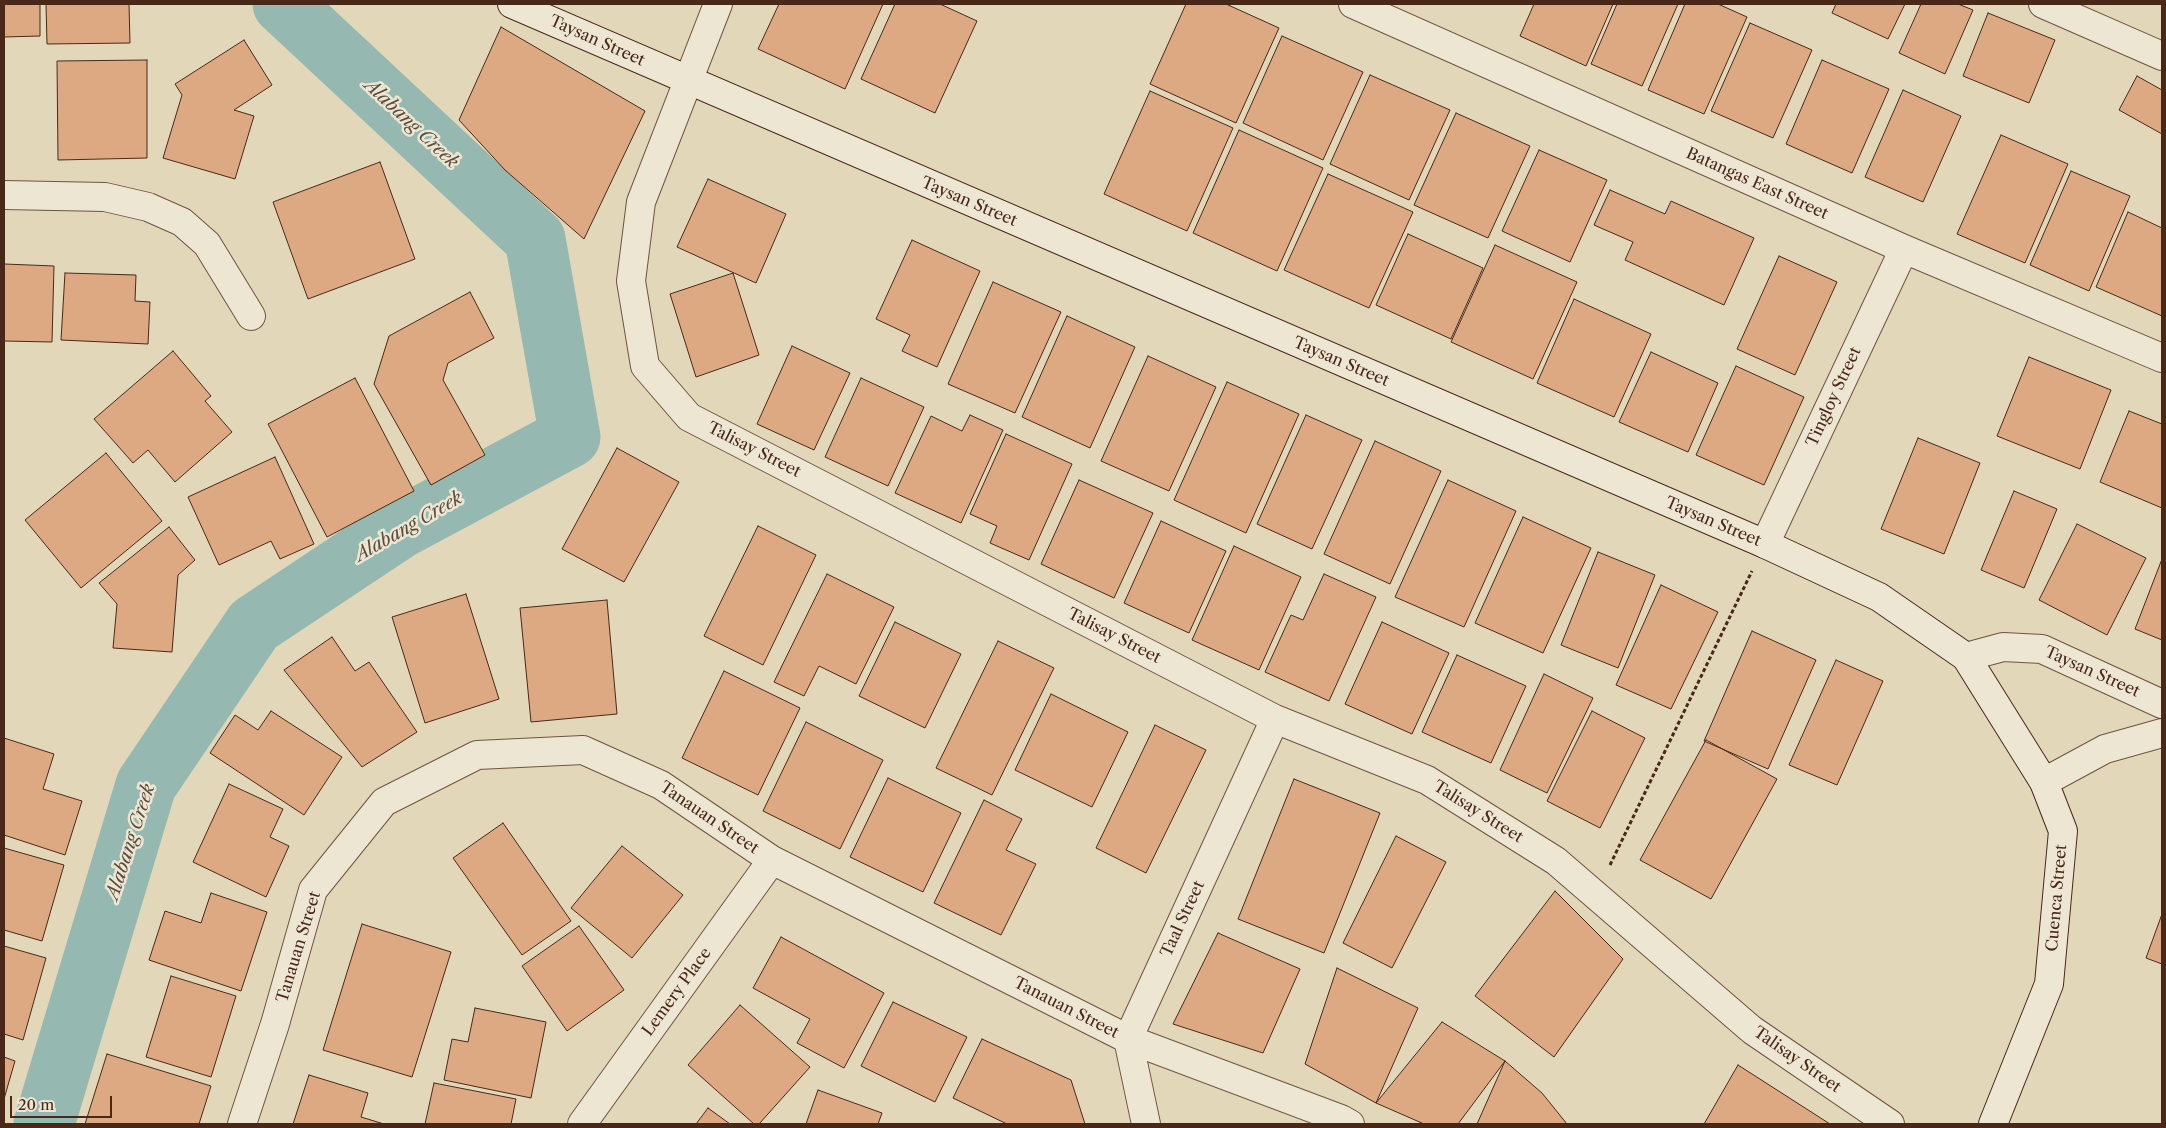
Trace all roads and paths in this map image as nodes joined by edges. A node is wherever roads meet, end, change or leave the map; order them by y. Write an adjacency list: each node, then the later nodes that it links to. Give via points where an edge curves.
1 (512, 4): 6 (street, Taysan Street)
2 (718, 4): 6 (street, Talisay Street)
3 (1353, 4): 8 (street, Batangas East Street)
4 (2043, 4): 5 (street)
5 (2162, 56)
6 (687, 80): 11 (street, Taysan Street); 14 (street, Talisay Street, via 641,202 631,281 645,366 690,417)
7 (4, 195): 9 (street, via 106,197 148,207 182,222 207,244)
8 (1904, 249): 10 (street, Batangas East Street); 11 (street, Tingloy Street)
9 (250, 316)
10 (2162, 358)
11 (1765, 544): 12 (street, Taysan Street, via 1879,597); 18 (path)
12 (1966, 657): 13 (street, Taysan Street, via 2003,647 2042,649); 16 (street, Cuenca Street)
13 (2162, 704)
14 (1275, 719): 18 (street, Talisay Street, via 1428,780 1556,861); 19 (street, Taal Street)
15 (2162, 734): 16 (street, via 2105,750)
16 (2044, 782): 25 (street, Cuenca Street, via 2063,831 2049,984)
17 (772, 860): 19 (street, Tanauan Street); 20 (street, Tanauan Street, via 660,784 583,750 477,755 384,802 313,890 275,1024); 21 (street, Lemery Place)
18 (1596, 895): 24 (street, Talisay Street, via 1752,1030)
19 (1128, 1039): 22 (street); 23 (street, Tanauan Street)
20 (242, 1124)
21 (582, 1124)
22 (1146, 1124)
23 (1350, 1124)
24 (1890, 1124)
25 (1993, 1124)

